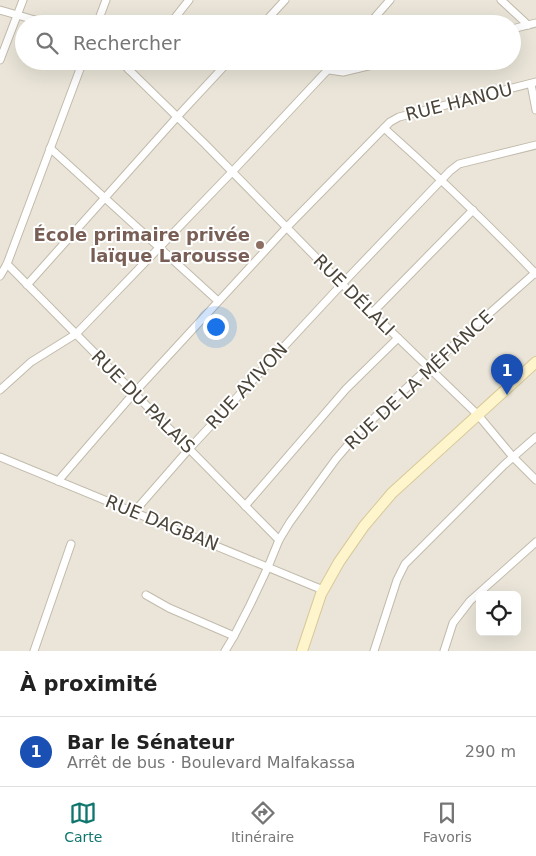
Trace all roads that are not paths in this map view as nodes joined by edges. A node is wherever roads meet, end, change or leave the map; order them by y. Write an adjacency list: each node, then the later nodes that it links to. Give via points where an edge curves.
1 (22, 0): 9 (street)
2 (106, 0): 10 (street)
3 (189, 0): 11 (street)
4 (285, 0): 12 (street)
5 (390, 0): 13 (street)
6 (501, 0): 14 (street)
7 (0, 10): 8 (street)
8 (15, 15)
9 (17, 15)
10 (100, 15)
11 (177, 15)
12 (271, 15)
13 (377, 15)
14 (518, 15)
15 (521, 18): 18 (street)
16 (15, 21): 20 (street)
17 (536, 23): 18 (street)
18 (528, 24): 19 (street)
19 (521, 26)
20 (0, 60)
21 (80, 70): 31 (street)
22 (129, 70): 28 (street, RUE DÉLALI)
23 (221, 70): 28 (street)
24 (329, 70): 25 (street); 32 (street)
25 (351, 70)
26 (533, 83): 27 (street); 29 (street, RUE HANOU, via 399,117)
27 (536, 110)
28 (177, 117): 32 (street, RUE DÉLALI); 34 (street)
29 (384, 128): 33 (street); 36 (street, RUE HANOU)
30 (536, 145): 33 (street, RUE AYIVON, via 459,164)
31 (50, 148): 34 (street); 38 (street)
32 (232, 172): 36 (street, RUE DÉLALI); 37 (street)
33 (441, 180): 35 (street); 41 (street, RUE AYIVON)
34 (106, 198): 37 (street); 42 (street)
35 (473, 210): 39 (street); 44 (street)
36 (287, 227): 41 (street, RUE DÉLALI); 43 (street)
37 (159, 248): 43 (street); 45 (street)
38 (7, 264): 40 (street); 42 (street, RUE DU PALAIS)
39 (536, 273): 48 (street, RUE DE LA MÉFIANCE)
40 (0, 276)
41 (342, 284): 44 (street, RUE DÉLALI); 53 (street, RUE AYIVON)
42 (27, 285): 45 (street, RUE DU PALAIS)
43 (218, 301): 50 (street)
44 (372, 313): 46 (street, RUE DÉLALI)
45 (76, 334): 49 (street, via 31,362); 50 (street, RUE DU PALAIS)
46 (398, 338): 48 (street, RUE DÉLALI); 58 (street, via 346,389)
47 (536, 362): 51 (street)
48 (428, 368): 51 (street, RUE DÉLALI); 60 (street, RUE DE LA MÉFIANCE, via 360,431 336,458)
49 (0, 390)
50 (134, 393): 53 (street, RUE DU PALAIS); 57 (street)
51 (478, 416): 55 (street, RUE DÉLALI); 64 (street, via 392,493 364,526)
52 (536, 437): 55 (street)
53 (189, 449): 58 (street, RUE DU PALAIS); 59 (street, RUE AYIVON)
54 (0, 457): 57 (street, RUE DAGBAN)
55 (513, 457): 56 (street, RUE DÉLALI); 70 (street, via 405,564)
56 (536, 480)
57 (58, 481): 59 (street, RUE DAGBAN)
58 (245, 506): 60 (street, RUE DU PALAIS)
59 (134, 512): 63 (street, RUE DAGBAN)
60 (279, 540): 63 (street, RUE DE LA MÉFIANCE)
61 (536, 542): 71 (street, via 470,601 453,623)
62 (71, 544): 67 (street)
63 (268, 567): 64 (street, RUE DAGBAN); 66 (street, RUE DE LA MÉFIANCE)
64 (324, 590): 69 (street)
65 (146, 595): 66 (street)
66 (234, 636): 68 (street, RUE DE LA MÉFIANCE)
67 (34, 651)
68 (225, 651)
69 (302, 651)
70 (374, 651)
71 (444, 651)

